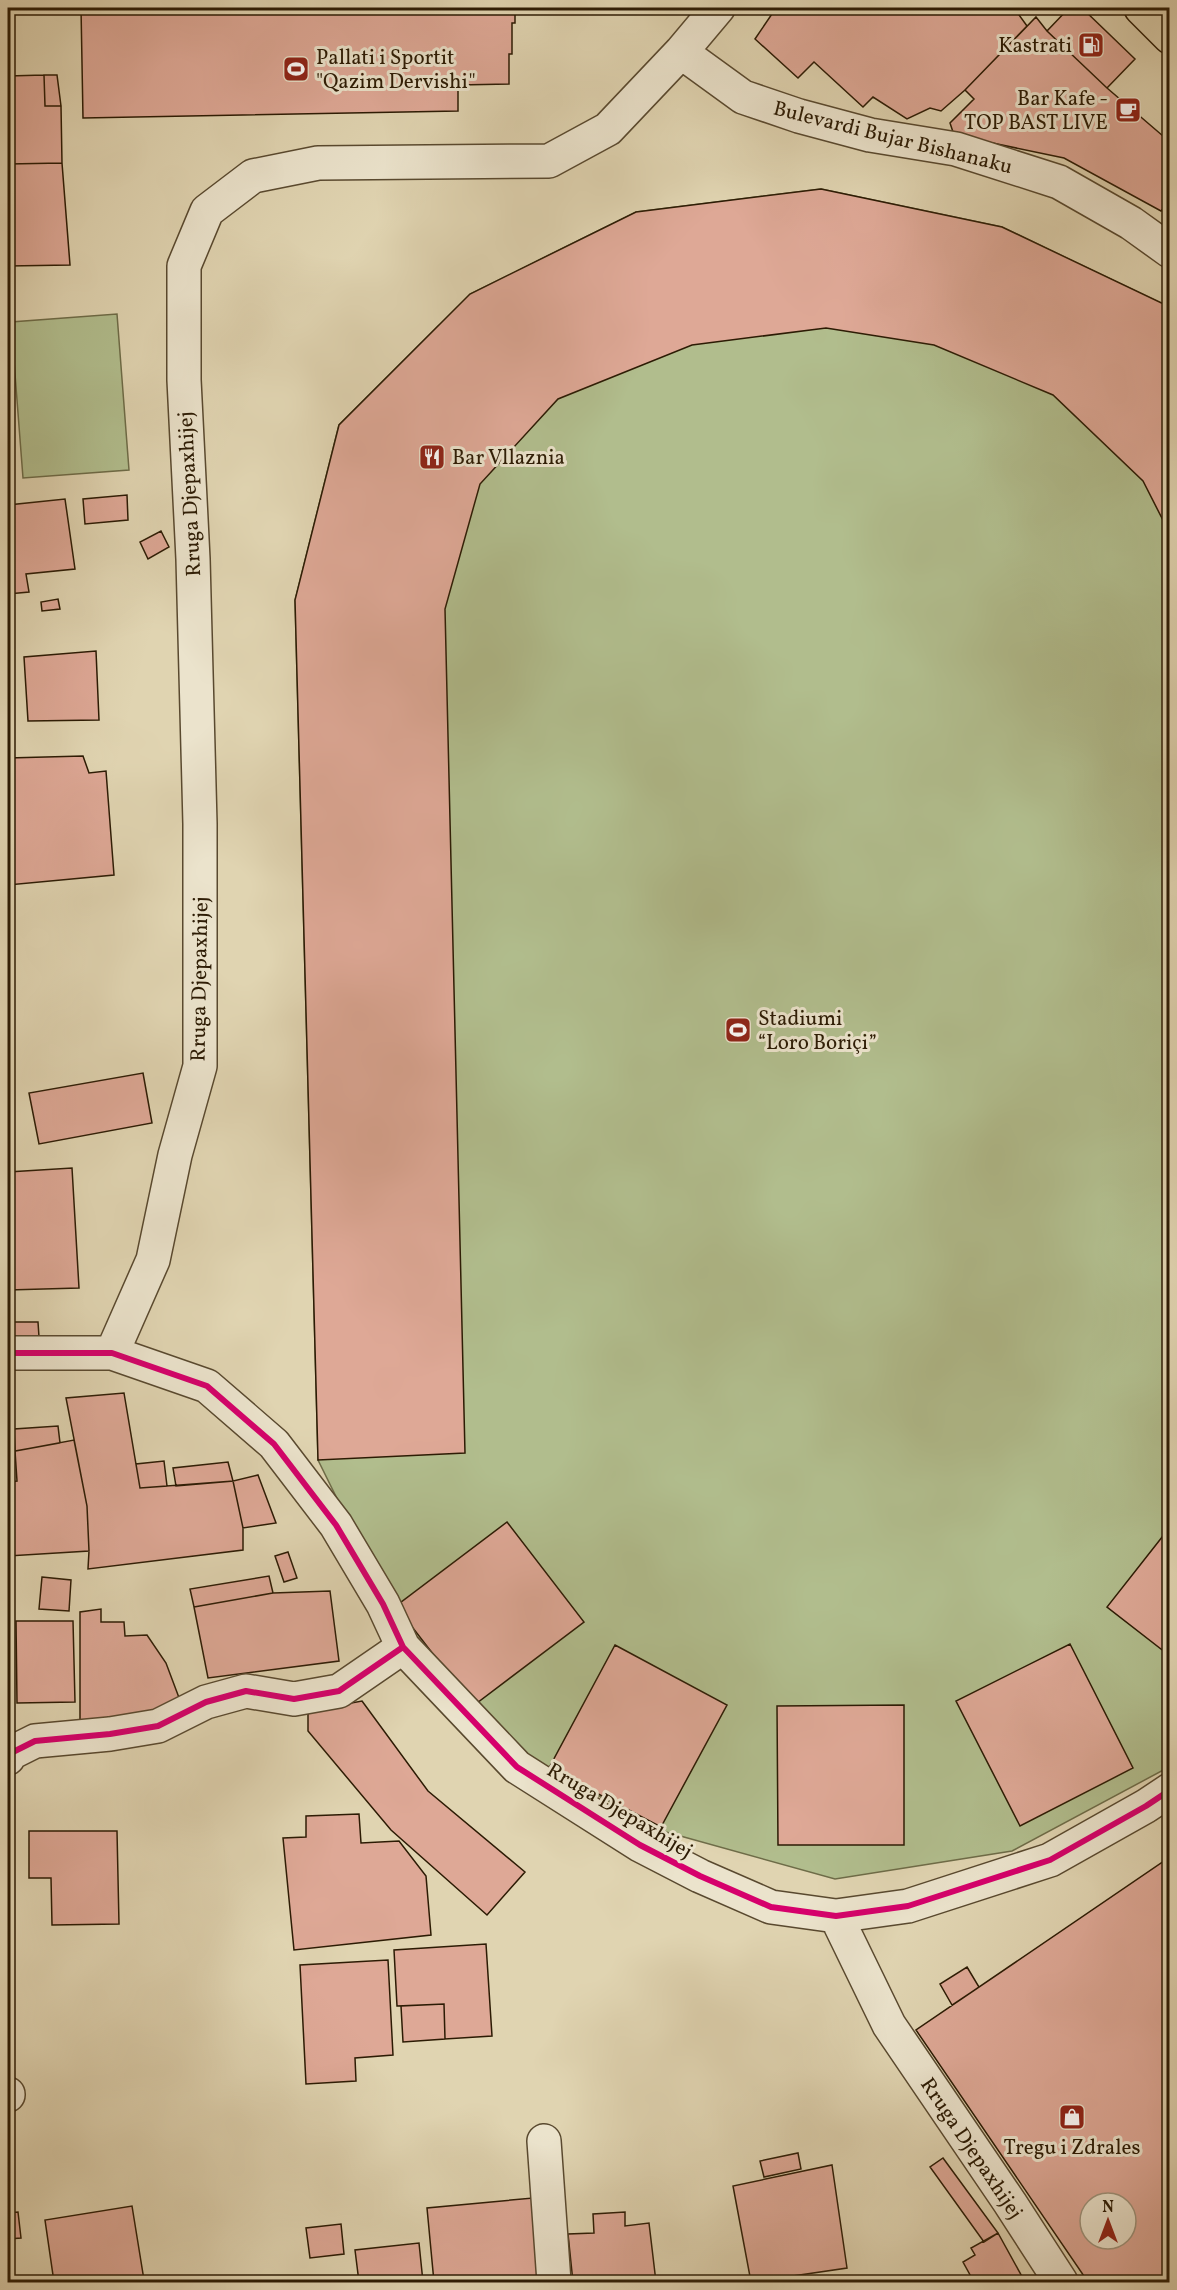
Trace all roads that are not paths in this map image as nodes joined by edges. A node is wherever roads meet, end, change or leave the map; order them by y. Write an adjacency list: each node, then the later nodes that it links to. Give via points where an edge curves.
1 (718, 8): 4 (street, Rruga Djepaxhijej)
2 (1141, 8): 3 (main road)
3 (1170, 37)
4 (681, 52): 5 (street, Bulevardi Bujar Bishanaku, via 743,97 870,135 956,149 1059,182 1131,223); 7 (street, Rruga Djepaxhijej, via 608,129 549,161 318,163 252,176 207,212 193,244 184,266 184,380 198,754 200,1065 175,1155 153,1260)
5 (1170, 251)
6 (8, 1353): 7 (street)
7 (112, 1353): 8 (street, Rruga Djepaxhijej, via 207,1386 274,1444 336,1525 383,1604)
8 (403, 1647): 9 (street, via 339,1691 294,1699 246,1692 206,1702 158,1726 35,1742); 11 (street, Rruga Djepaxhijej, via 517,1767 640,1845 771,1907)
9 (8, 1758)
10 (1170, 1790): 11 (street, Rruga Djepaxhijej, via 1050,1860 908,1906)
11 (836, 1916): 14 (street, Rruga Djepaxhijej, via 889,2025)
12 (544, 2141): 13 (street)
13 (554, 2283)
14 (1060, 2283)

